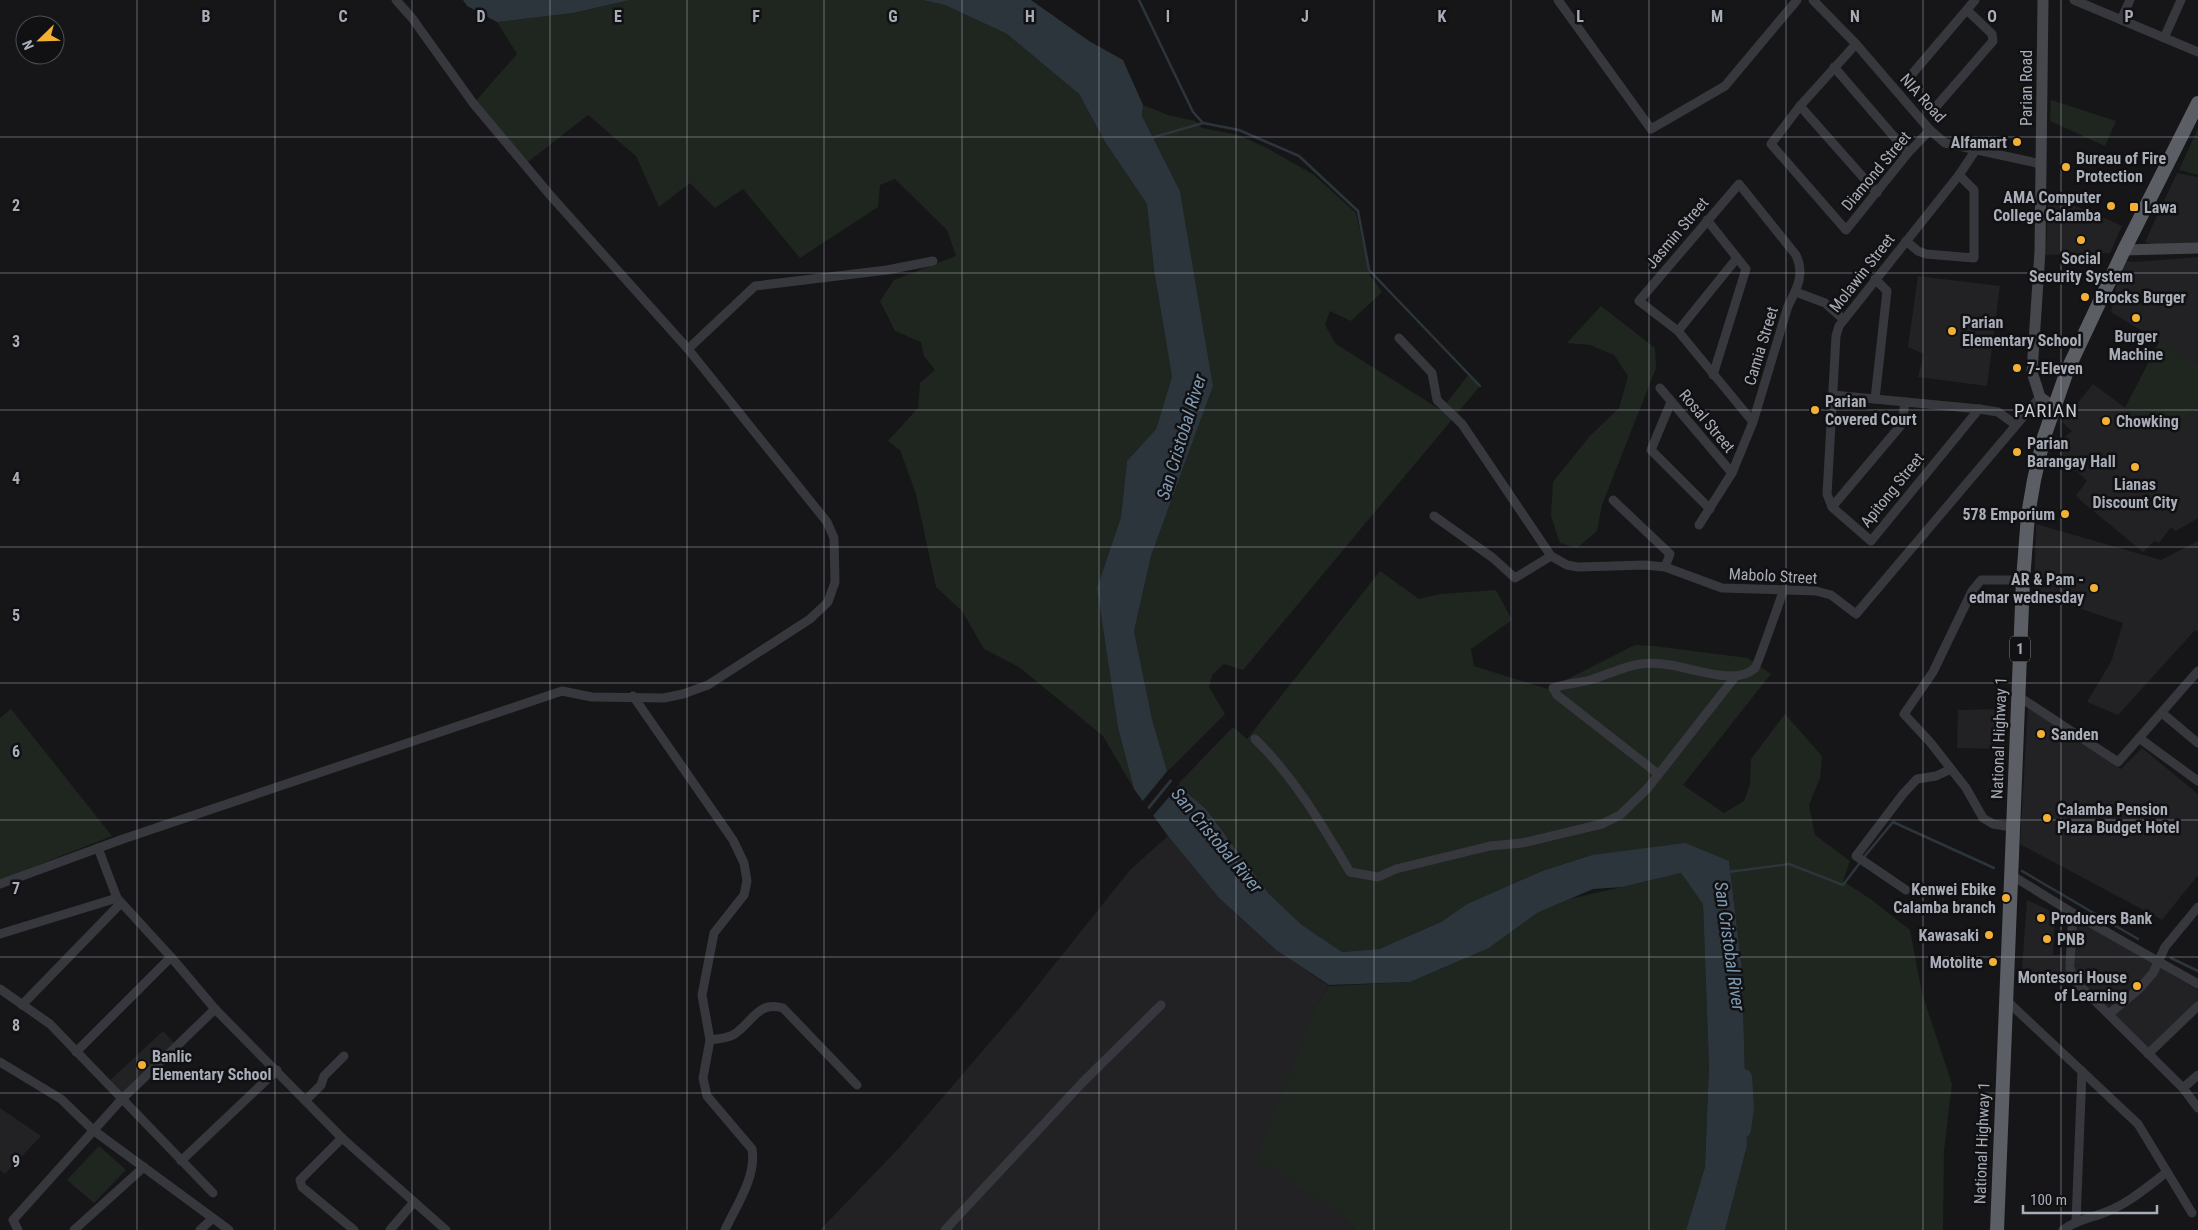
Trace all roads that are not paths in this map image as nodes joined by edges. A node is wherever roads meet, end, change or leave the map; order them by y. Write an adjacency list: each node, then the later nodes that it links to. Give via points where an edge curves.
1 (396, 0): 38 (street, via 469,97 550,195)
2 (1558, 0): 3 (street, via 1651,129 1725,86)
3 (1797, 0)
4 (1813, 0): 13 (street, NIA Road)
5 (1975, 0): 10 (street)
6 (2043, 0): 23 (main road, Parian Road)
7 (2076, 0): 11 (street)
8 (2130, 0): 11 (street)
9 (2181, 0): 12 (street)
10 (1967, 10): 16 (street); 19 (street, via 1992,34 1993,41)
11 (2121, 20): 12 (street)
12 (2164, 38): 14 (street)
13 (1856, 44): 15 (street); 20 (street, NIA Road)
14 (2198, 52)
15 (1834, 67): 18 (street); 22 (street)
16 (1907, 80)
17 (2198, 104): 30 (highway, National Highway 1 / 1)
18 (1800, 106): 26 (street); 26 (street, Diamond Street, via 1771,144 1846,230)
19 (1934, 110)
20 (1930, 130): 21 (street, NIA Road, via 1945,143); 22 (street, Diamond Street)
21 (1975, 151): 23 (street, NIA Road); 24 (street, Molawin Street)
22 (1908, 153): 26 (street, Diamond Street)
23 (2041, 164): 42 (main road, Parian Road, via 2040,251 2032,366)
24 (1959, 175): 28 (street, Molawin Street); 28 (street, via 1974,190 1974,258 1926,254 1918,252)
25 (1739, 184): 27 (street, Jasmin Street); 34 (street, Camia Street, via 1796,256 1801,274)
26 (1877, 193)
27 (1707, 220): 31 (street); 36 (street, Jasmin Street, via 1639,301)
28 (1906, 241): 33 (street, Molawin Street)
29 (2198, 248): 30 (main road)
30 (2124, 250): 46 (highway, National Highway 1 / 1, via 2067,371)
31 (1737, 258): 36 (street); 39 (street, via 1746,269)
32 (933, 261): 38 (street, via 887,270 755,286)
33 (1875, 279): 35 (street, Molawin Street); 43 (street, via 1887,291)
34 (1796, 292): 35 (street, via 1825,303); 48 (street, Camia Street, via 1788,306)
35 (1843, 319): 41 (street, Molawin Street, via 1836,336)
36 (1678, 331): 39 (street)
37 (1399, 338): 57 (street, via 1432,373 1437,400 1462,424)
38 (688, 349): 63 (street, via 827,522 834,538 835,582 828,602 810,619 708,684 664,698)
39 (1713, 375): 48 (street)
40 (1660, 388): 44 (street, Rosal Street)
41 (1832, 395): 43 (street); 51 (street, Molawin Street)
42 (2040, 397): 46 (main road); 49 (street, Mabolo Street)
43 (1875, 399): 45 (street)
44 (1671, 402): 50 (street, Rosal Street); 54 (street, via 1651,450)
45 (1905, 402): 47 (street); 53 (street, via 1902,424)
46 (2054, 407): 59 (highway, National Highway 1 / 1, via 2029,506)
47 (1979, 409): 49 (street, via 1998,412); 53 (street, Apitong Street, via 1871,541)
48 (1753, 422): 50 (street, Camia Street)
49 (2016, 425): 60 (street, Mabolo Street, via 1856,614 1831,595)
50 (1732, 473): 54 (street, Camia Street)
51 (1826, 494): 53 (street, Apitong Street)
52 (1613, 500): 58 (street, via 1670,554)
53 (1832, 507)
54 (1710, 509): 56 (street, Camia Street)
55 (1434, 516): 57 (street, via 1515,578)
56 (1699, 525)
57 (1551, 556): 58 (street, Mabolo Street, via 1578,567)
58 (1665, 567): 60 (street, Mabolo Street, via 1722,588)
59 (2023, 580): 64 (highway, National Highway 1 / 1); 69 (street, via 1981,580 1972,591 1933,672 1904,714)
60 (1784, 590): 62 (street, via 1756,666)
61 (2198, 671): 65 (street)
62 (1735, 677): 70 (street); 70 (street, via 1650,662 1636,663 1553,688 1557,695)
63 (633, 696): 73 (street, via 592,697 562,691); 91 (street, via 733,840 744,863 747,881 744,895 714,933 712,942 702,995)
64 (2018, 696): 67 (street, via 2118,762); 72 (highway, National Highway 1 / 1)
65 (2162, 713): 67 (street); 68 (street)
66 (1255, 738): 70 (street, via 1279,762 1350,872 1378,877 1396,869 1490,846 1522,843 1602,824 1620,815 1647,789)
67 (2139, 738): 71 (street)
68 (2198, 743)
69 (1951, 769): 72 (street, via 1984,818 1993,824); 76 (street, via 1917,779 1856,856)
70 (1657, 773)
71 (2198, 781)
72 (2012, 827): 74 (highway, National Highway 1 / 1)
73 (98, 848): 75 (street); 77 (street)
74 (2010, 875): 79 (street); 85 (highway, National Highway 1 / 1)
75 (0, 884)
76 (1906, 890)
77 (119, 901): 80 (street); 81 (street); 86 (street)
78 (2198, 907): 82 (street)
79 (2072, 914): 82 (street); 90 (street, via 2070,965 2075,981)
80 (0, 934)
81 (171, 957): 89 (street); 92 (street)
82 (2158, 961): 83 (street); 90 (street, via 2139,989)
83 (2198, 984)
84 (0, 989): 86 (street)
85 (2006, 1000): 97 (street); 123 (highway, National Highway 1 / 1)
86 (22, 1005): 92 (street, via 50,1024)
87 (1162, 1005): 122 (street, via 1082,1083)
88 (2198, 1006): 93 (street)
89 (215, 1009): 96 (street); 101 (street)
90 (2109, 1014): 93 (street)
91 (710, 1040): 99 (street, via 733,1035 762,1008 774,1005 783,1008); 121 (street, via 703,1078 707,1096 752,1149 753,1157 752,1170)
92 (76, 1052): 101 (street)
93 (2148, 1054): 100 (street)
94 (344, 1056): 102 (street)
95 (0, 1062): 104 (street, via 61,1099)
96 (277, 1070): 102 (street); 106 (street)
97 (2082, 1071): 108 (street, via 2138,1124); 113 (street)
98 (2198, 1075): 100 (street)
99 (857, 1085)
100 (2183, 1088): 103 (street)
101 (121, 1100): 104 (street); 106 (street)
102 (306, 1100): 105 (street)
103 (2198, 1108)
104 (93, 1130): 107 (street); 114 (street, via 13,1220)
105 (342, 1138): 110 (street); 118 (street, via 300,1180 302,1187)
106 (181, 1161): 109 (street)
107 (144, 1167): 112 (street); 115 (street)
108 (2167, 1172): 111 (street); 113 (street, via 2128,1201 2104,1213)
109 (213, 1193)
110 (414, 1202): 119 (street); 120 (street)
111 (2192, 1213)
112 (213, 1218): 116 (street); 117 (street)
113 (2076, 1221): 124 (street)
114 (18, 1230)
115 (74, 1230)
116 (200, 1230)
117 (229, 1230)
118 (354, 1230)
119 (390, 1230)
120 (446, 1230)
121 (725, 1230)
122 (945, 1230)
123 (1997, 1230)
124 (2063, 1230)

